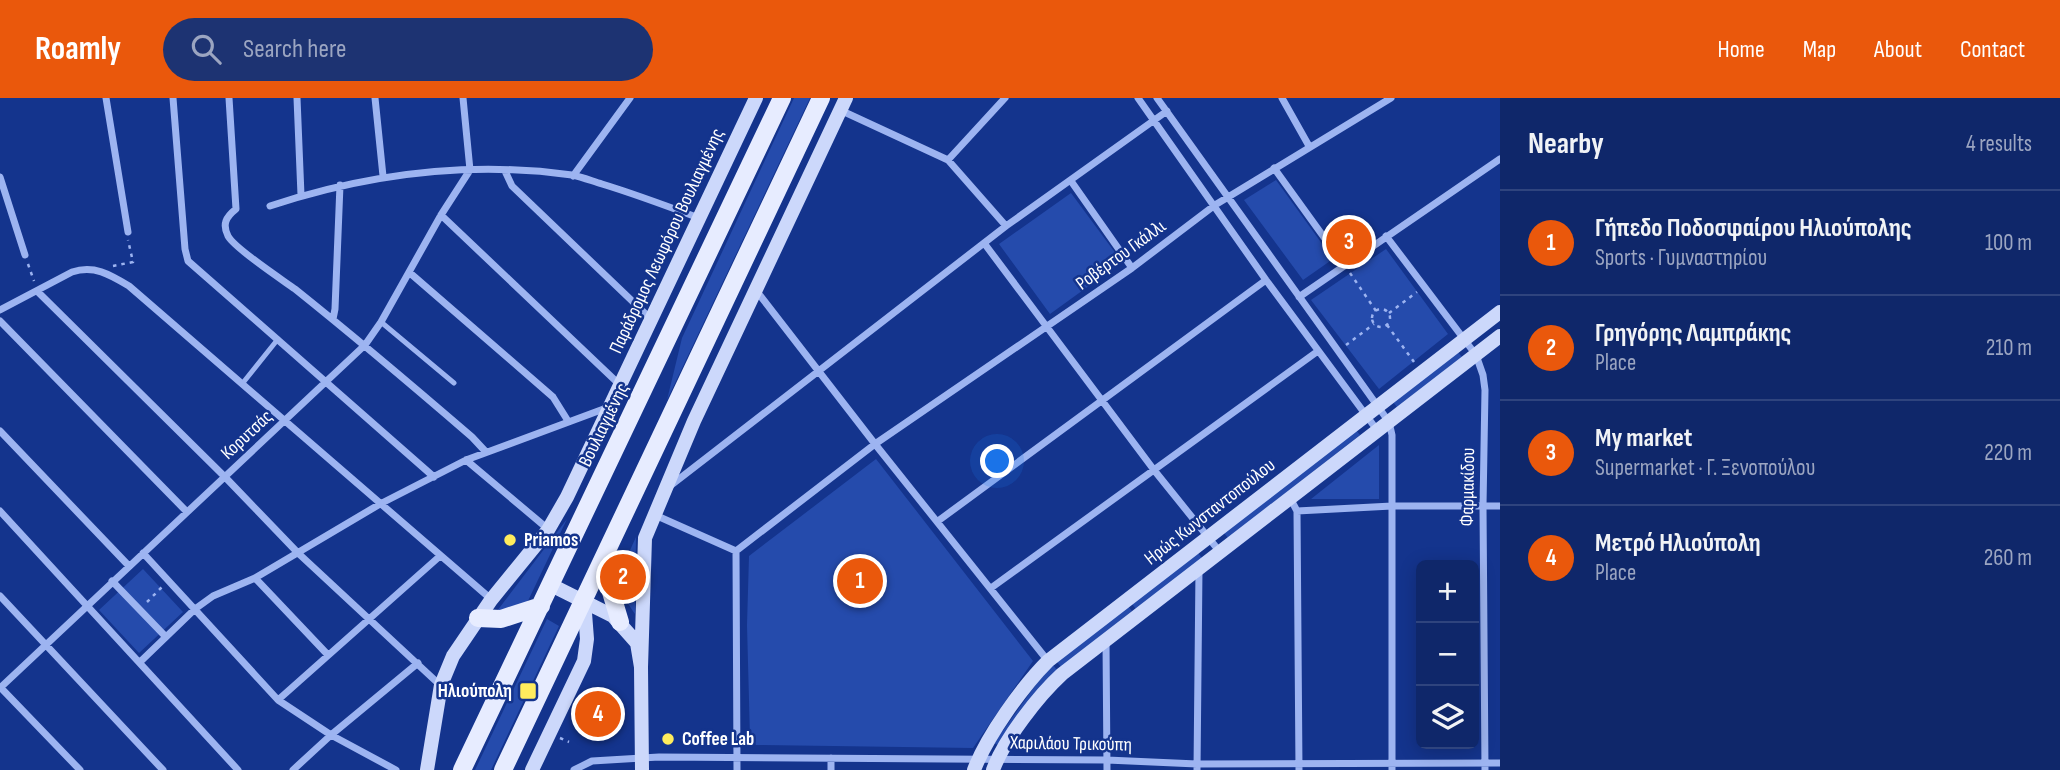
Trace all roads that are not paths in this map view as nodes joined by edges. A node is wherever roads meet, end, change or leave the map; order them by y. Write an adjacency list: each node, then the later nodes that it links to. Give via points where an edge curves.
1 (106, 98): 37 (street)
2 (173, 98): 56 (street, via 188,261)
3 (229, 98): 50 (street, via 236,209 226,217 228,237)
4 (297, 98): 30 (street)
5 (376, 98): 25 (street)
6 (463, 98): 23 (street)
7 (631, 98): 26 (street)
8 (756, 98): 35 (street, Παράδρομος Λεωφόρου Βουλιαγμένης)
9 (782, 98): 101 (main road, Βουλιαγμένης)
10 (821, 98): 96 (main road)
11 (1005, 98): 21 (street)
12 (1138, 98): 18 (street)
13 (1157, 98): 17 (street)
14 (1282, 98): 19 (street)
15 (1391, 98): 19 (street, Ροβέρτου Γκάλλι)
16 (843, 104): 21 (street); 45 (street)
17 (1167, 111): 18 (street); 31 (street)
18 (1154, 120): 28 (street); 33 (street)
19 (1310, 146): 22 (street, Ροβέρτου Γκάλλι)
20 (1500, 159): 38 (street)
21 (948, 160): 36 (street)
22 (1274, 167): 31 (street, Ροβέρτου Γκάλλι); 41 (street)
23 (470, 170): 24 (street); 25 (street); 34 (street, Κορυτσάς)
24 (505, 171): 26 (street); 52 (street, via 512,186)
25 (383, 176): 29 (street)
26 (573, 176): 35 (street)
27 (0, 177): 40 (street)
28 (1071, 181): 36 (street); 42 (street)
29 (340, 185): 30 (street); 50 (street)
30 (301, 195): 32 (street)
31 (1227, 197): 33 (street, Ροβέρτου Γκάλλι); 47 (street)
32 (270, 205)
33 (1215, 205): 42 (street, Ροβέρτου Γκάλλι); 44 (street)
34 (442, 215): 43 (street, Κορυτσάς); 65 (street)
35 (699, 219): 52 (street, Παράδρομος Λεωφόρου Βουλιαγμένης)
36 (1006, 226): 39 (street)
37 (128, 232)
38 (1386, 236): 41 (street); 57 (street, Φαρμακίδου)
39 (984, 243): 54 (street); 61 (street)
40 (25, 255)
41 (1344, 265): 47 (street)
42 (1132, 268): 54 (street, Ροβέρτου Γκάλλι)
43 (410, 273): 53 (street, Κορυτσάς); 70 (street, via 553,397)
44 (1266, 280): 59 (street); 66 (street)
45 (754, 289): 61 (street); 79 (street)
46 (37, 291): 48 (street); 64 (street, via 84,268 100,271 128,286); 77 (street)
47 (1298, 297): 68 (street, via 1338,351)
48 (0, 310)
49 (1500, 312): 57 (street, Ηρώς Κωνσταντοπούλου)
50 (333, 319): 58 (street)
51 (0, 321): 86 (street)
52 (652, 321): 65 (street, Παράδρομος Λεωφόρου Βουλιαγμένης)
53 (381, 323): 58 (street, Κορυτσάς); 63 (lane)
54 (1046, 327): 66 (street); 73 (street, Ροβέρτου Γκάλλι)
55 (1500, 336): 60 (street, Ηρώς Κωνσταντοπούλου)
56 (278, 339): 62 (street); 64 (lane)
57 (1464, 340): 60 (street, Φαρμακίδου); 68 (street, Ηρώς Κωνσταντοπούλου)
58 (365, 345): 62 (street, Κορυτσάς); 74 (street)
59 (1318, 351): 68 (street); 76 (street)
60 (1476, 355): 71 (street, Ηρώς Κωνσταντοπούλου); 83 (street, Φαρμακίδου, via 1485,390)
61 (819, 370): 73 (street); 79 (street)
62 (327, 381): 69 (street, Κορυτσάς); 78 (street)
63 (454, 383)
64 (242, 384): 69 (street)
65 (621, 386): 67 (street, Παράδρομος Λεωφόρου Βουλιαγμένης)
66 (1102, 402): 76 (street); 88 (street)
67 (611, 407): 70 (street); 89 (street, Παράδρομος Λεωφόρου Βουλιαγμένης)
68 (1372, 411): 71 (street); 71 (street); 90 (street, Ηρώς Κωνσταντοπούλου)
69 (286, 420): 77 (street, Κορυτσάς); 80 (street)
70 (568, 421): 74 (street)
71 (1386, 429): 81 (street, Ηρώς Κωνσταντοπούλου); 82 (street)
72 (0, 431): 97 (street)
73 (875, 444): 88 (street); 91 (street, Ροβέρτου Γκάλλι)
74 (486, 452): 75 (street)
75 (466, 460): 78 (street); 89 (street)
76 (1154, 470): 90 (street); 102 (street)
77 (225, 477): 86 (street, Κορυτσάς); 94 (street)
78 (434, 477): 80 (street)
79 (665, 489): 87 (street)
80 (380, 504): 94 (street); 95 (street)
81 (1294, 505): 82 (street); 92 (street, Ηρώς Κωνσταντοπούλου); 133 (street)
82 (1392, 506): 83 (street); 134 (street)
83 (1483, 506): 84 (street); 131 (street, Φαρμακίδου)
84 (1500, 506)
85 (0, 511): 106 (street)
86 (187, 512): 93 (street, Κορυτσάς)
87 (655, 515): 91 (street); 119 (street, via 645,538)
88 (938, 521): 102 (street)
89 (548, 530): 104 (street, Παράδρομος Λεωφόρου Βουλιαγμένης)
90 (1209, 537): 92 (street); 116 (street, Ηρώς Κωνσταντοπούλου)
91 (736, 551): 124 (street)
92 (1220, 552): 98 (street, Ηρώς Κωνσταντοπούλου)
93 (143, 553): 97 (street, Κορυτσάς); 108 (street)
94 (298, 553): 99 (street); 110 (street)
95 (440, 556): 104 (street); 110 (street)
96 (602, 562): 105 (main road); 111 (main road)
97 (129, 566): 100 (street, Κορυτσάς)
98 (1199, 568): 113 (street, Ηρώς Κωνσταντοπούλου); 132 (street)
99 (255, 578): 108 (street); 115 (street)
100 (112, 581): 106 (street, Κορυτσάς); 112 (street)
101 (551, 585): 105 (street); 107 (main road, Βουλιαγμένης)
102 (991, 588): 116 (street)
103 (0, 596): 114 (street)
104 (491, 600): 109 (street, Παράδρομος Λεωφόρου Βουλιαγμένης)
105 (584, 600): 111 (street); 142 (main road); 143 (street, via 584,661)
106 (88, 604): 114 (street, Κορυτσάς); 117 (street)
107 (541, 606): 109 (main road, via 501,619); 141 (main road, Βουλιαγμένης)
108 (195, 609): 112 (street); 122 (street)
109 (478, 618): 120 (street, Παράδρομος Λεωφόρου Βουλιαγμένης, via 453,656)
110 (368, 619): 115 (street); 118 (street)
111 (620, 622): 119 (street, via 637,643)
112 (166, 637): 117 (street)
113 (1106, 641): 126 (street); 130 (street, Ηρώς Κωνσταντοπούλου, via 1050,685)
114 (46, 645): 121 (street, Κορυτσάς); 136 (street)
115 (328, 655): 122 (street)
116 (1048, 661): 129 (street, Ηρώς Κωνσταντοπούλου)
117 (141, 662): 137 (street)
118 (418, 663): 120 (street); 123 (street)
119 (641, 667): 128 (street)
120 (441, 685): 140 (street, Παράδρομος Λεωφόρου Βουλιαγμένης)
121 (0, 688): 135 (street)
122 (278, 700): 123 (street)
123 (331, 735): 138 (street); 139 (street)
124 (737, 757): 125 (street, Χαριλάου Τρικούπη); 128 (street, Χαριλάου Τρικούπη); 145 (street)
125 (831, 758): 129 (street, Χαριλάου Τρικούπη); 146 (street)
126 (1107, 760): 130 (street, Χαριλάου Τρικούπη); 132 (street, Χαριλάου Τρικούπη); 147 (street)
127 (1500, 763): 131 (street, Χαριλάου Τρικούπη)
128 (641, 764): 144 (street, Χαριλάου Τρικούπη, via 592,761)
129 (976, 764): 130 (street, Χαριλάου Τρικούπη)
130 (995, 764)
131 (1485, 766): 134 (street, Χαριλάου Τρικούπη)
132 (1197, 767): 133 (street, Χαριλάου Τρικούπη)
133 (1299, 767): 134 (street, Χαριλάου Τρικούπη)
134 (1392, 767)
135 (80, 770)
136 (163, 770)
137 (238, 770)
138 (293, 770)
139 (396, 770)
140 (427, 770)
141 (462, 770)
142 (503, 770)
143 (532, 770)
144 (574, 770)
145 (737, 770)
146 (831, 770)
147 (1107, 770)

